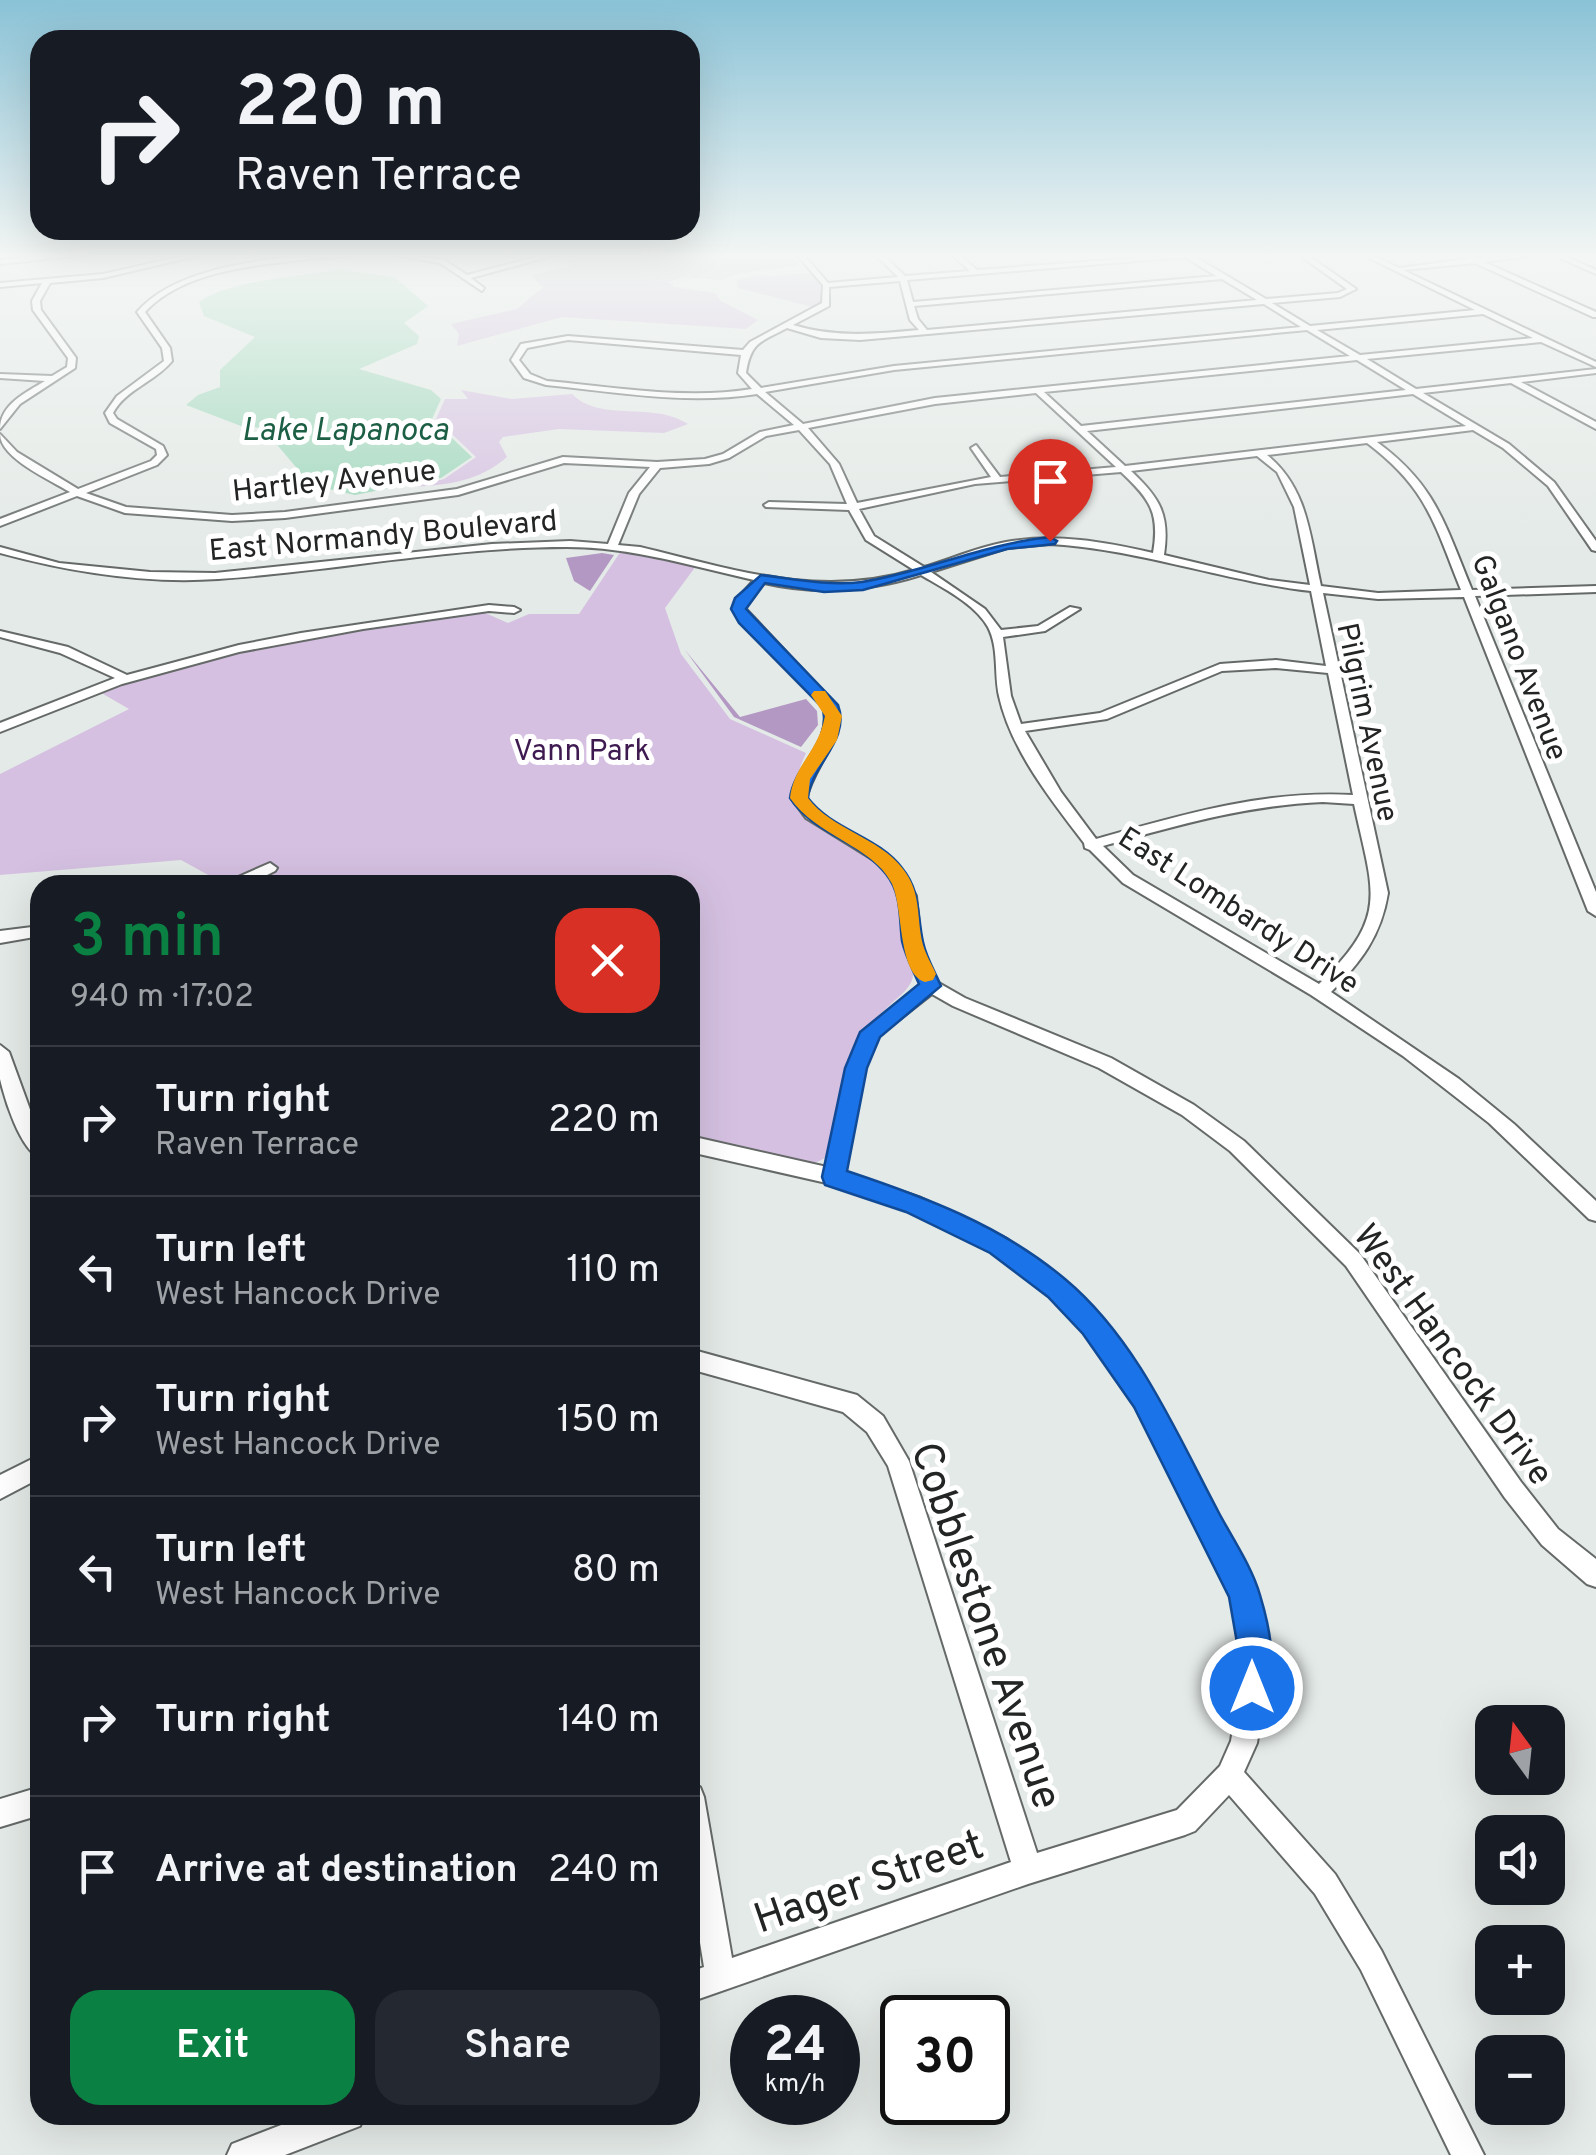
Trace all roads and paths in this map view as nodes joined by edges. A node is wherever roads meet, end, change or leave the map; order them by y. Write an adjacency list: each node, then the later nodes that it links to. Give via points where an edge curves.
1 (69, 355): 12 (street, via 67,373)
2 (167, 355): 29 (street, via 168,361 109,413 162,455)
3 (518, 355): 14 (street, via 515,360 527,376 559,385 702,397)
4 (745, 355): 14 (street, via 742,372)
5 (1033, 355): 14 (street)
6 (1354, 355): 9 (street)
7 (1393, 355): 9 (street, Hartley Avenue)
8 (1572, 355): 10 (street)
9 (1360, 358): 15 (street, Hartley Avenue); 16 (street)
10 (1596, 368): 13 (street)
11 (0, 376): 12 (street)
12 (56, 379): 17 (street, via 16,402)
13 (1511, 380): 16 (street); 19 (street)
14 (757, 391): 18 (street)
15 (1038, 391): 18 (street, Hartley Avenue); 20 (street)
16 (1414, 391): 20 (street); 21 (street)
17 (0, 426)
18 (801, 426): 26 (street, Hartley Avenue, via 763,434 706,462); 32 (street, via 844,478)
19 (1596, 426)
20 (1079, 428): 27 (street)
21 (1476, 428): 23 (street); 36 (street, via 1528,463 1579,512)
22 (0, 436): 29 (street, Hartley Avenue, via 14,454)
23 (1369, 440): 25 (street); 43 (street, Galgano Avenue, via 1421,485)
24 (976, 448): 28 (street)
25 (1260, 453): 27 (street); 42 (street, Pilgrim Avenue, via 1292,487)
26 (657, 465): 33 (street, Hartley Avenue, via 563,460 458,492 343,510); 35 (street, via 634,493)
27 (1123, 469): 28 (street); 38 (street, via 1159,508)
28 (997, 479): 32 (street)
29 (79, 494): 33 (street, Hartley Avenue, via 125,510); 34 (street)
30 (207, 500): 33 (street)
31 (769, 505): 32 (street)
32 (854, 507): 39 (street, via 870,538)
33 (190, 516)
34 (0, 523)
35 (612, 546): 37 (street, East Normandy Boulevard, via 536,544 215,576 59,566); 40 (street, East Normandy Boulevard)
36 (1596, 548)
37 (0, 550)
38 (1158, 557): 39 (street, East Normandy Boulevard, via 1100,544 1038,542 985,550); 42 (street, East Normandy Boulevard)
39 (919, 572): 40 (street, East Normandy Boulevard, via 845,587); 47 (street, via 977,608)
40 (761, 579): 59 (street, via 738,609 834,716 829,740 801,778 799,798 812,816 896,872)
41 (1596, 589): 43 (street, East Normandy Boulevard)
42 (1316, 590): 43 (street, East Normandy Boulevard); 48 (street, Pilgrim Avenue)
43 (1470, 596): 56 (street, Galgano Avenue)
44 (1074, 609): 47 (street, via 1041,629)
45 (514, 610): 49 (street, via 299,634)
46 (0, 634): 49 (street, via 81,654)
47 (997, 634): 51 (street, East Lombardy Drive, via 1005,700)
48 (1331, 670): 51 (street, via 1276,664 1220,668 1103,716); 52 (street, Pilgrim Avenue)
49 (124, 678): 50 (street)
50 (0, 728)
51 (1018, 728): 53 (street, East Lombardy Drive)
52 (1357, 800): 53 (street, via 1300,796 1259,802); 60 (street, Pilgrim Avenue, via 1380,893 1378,921 1368,945)
53 (1090, 844): 60 (street, East Lombardy Drive, via 1128,879)
54 (270, 868): 55 (street)
55 (255, 875)
56 (1596, 911)
57 (30, 934): 58 (street)
58 (1, 939)
59 (930, 986): 64 (street, via 871,1032 856,1068); 69 (street, West Hancock Drive, via 1105,1063 1237,1146 1353,1260 1513,1490 1550,1537)
60 (1319, 994): 65 (street, East Lombardy Drive, via 1495,1118)
61 (0, 1052): 62 (street)
62 (30, 1138)
63 (700, 1146): 64 (street)
64 (834, 1177): 70 (street, via 914,1204 1000,1245 1057,1288 1144,1397 1244,1594 1256,1660 1244,1744)
65 (1596, 1213)
66 (700, 1362): 74 (street, Cobblestone Avenue, via 849,1403 875,1424 898,1461)
67 (30, 1472): 68 (street)
68 (0, 1488)
69 (1596, 1574)
70 (1229, 1774): 74 (street, Hager Street, via 1185,1821); 79 (street, via 1324,1884 1371,1960)
71 (30, 1804): 72 (street)
72 (0, 1813)
73 (700, 1857): 75 (street)
74 (1028, 1870): 75 (street, Hager Street)
75 (720, 1976): 76 (street, Hager Street)
76 (700, 1983)
77 (322, 2125): 78 (street)
78 (243, 2155)
79 (1468, 2155)

